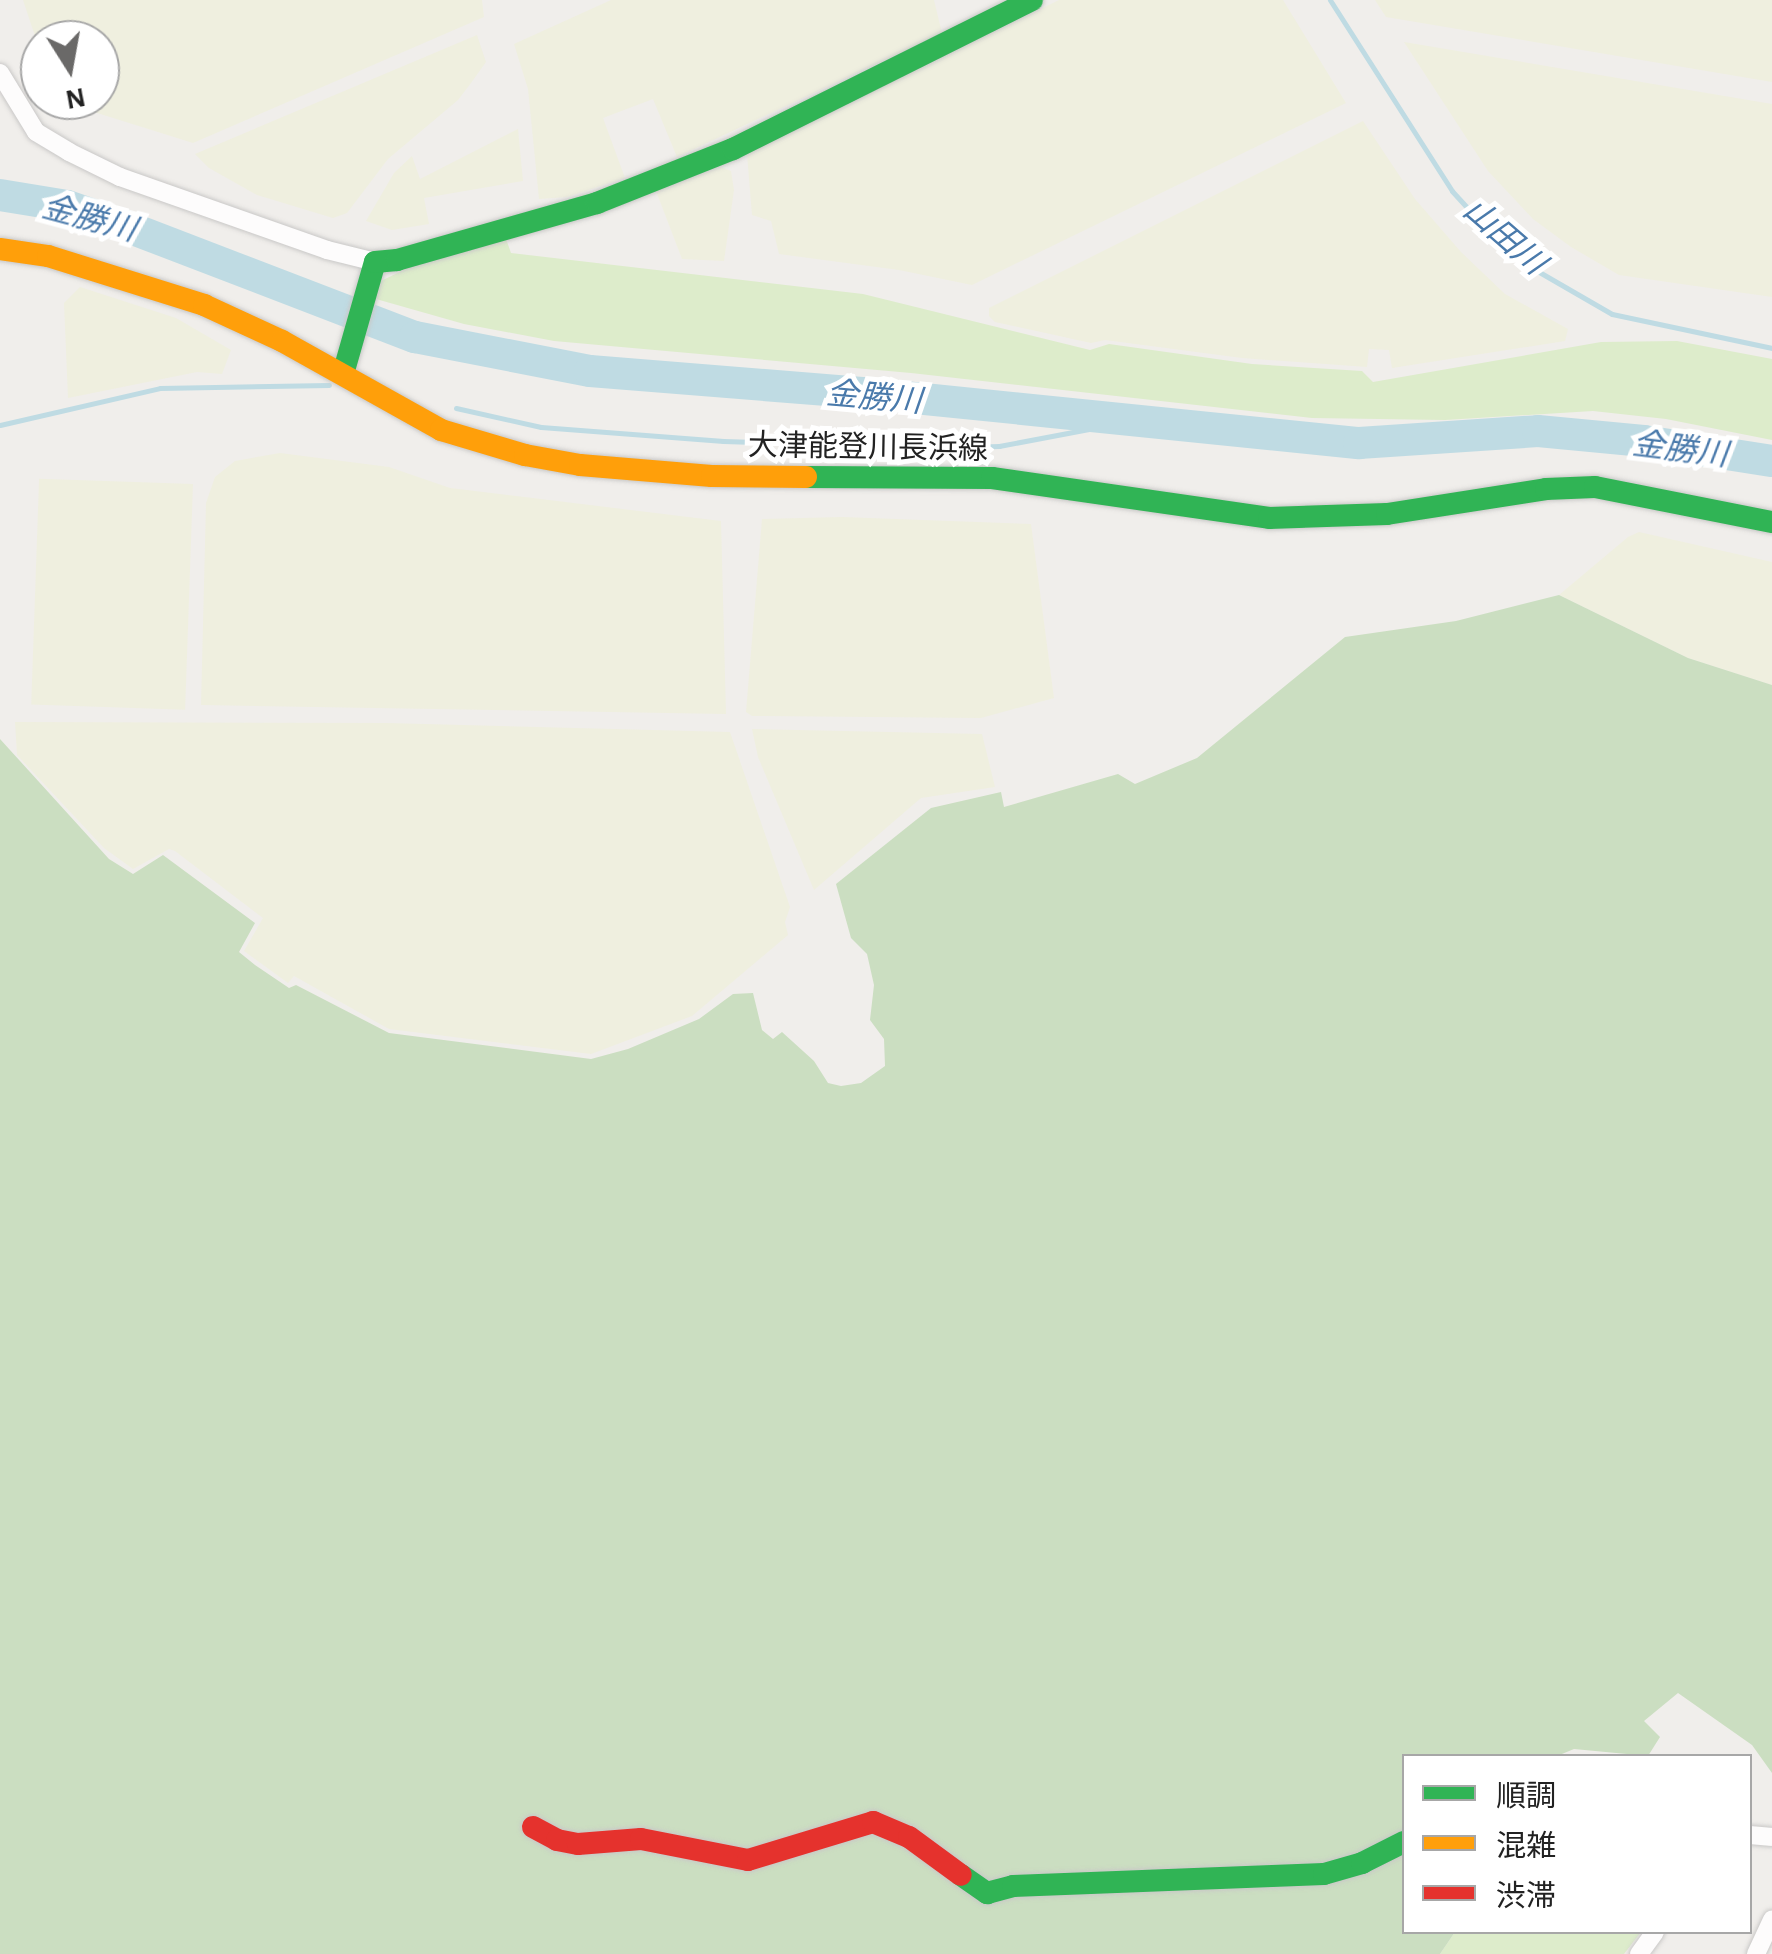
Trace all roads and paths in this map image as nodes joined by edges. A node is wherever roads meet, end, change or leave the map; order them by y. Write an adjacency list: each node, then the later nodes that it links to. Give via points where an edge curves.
1 (1032, 0): 4 (main road, via 736,148 564,213)
2 (0, 72): 4 (street, via 36,132 68,152)
3 (0, 248): 5 (main road, 大津能登川長浜線, via 48,256 204,305)
4 (372, 271): 5 (main road)
5 (345, 368): 6 (main road, 大津能登川長浜線, via 400,411 441,430 580,465 726,477 992,478 1269,518 1387,514 1595,487)
6 (1772, 522)
7 (532, 1827): 8 (main road, via 578,1844 641,1839 748,1860 874,1822 910,1837 987,1892 1324,1874)
8 (1402, 1843)
9 (1772, 1918): 10 (street)
10 (1756, 1954)

